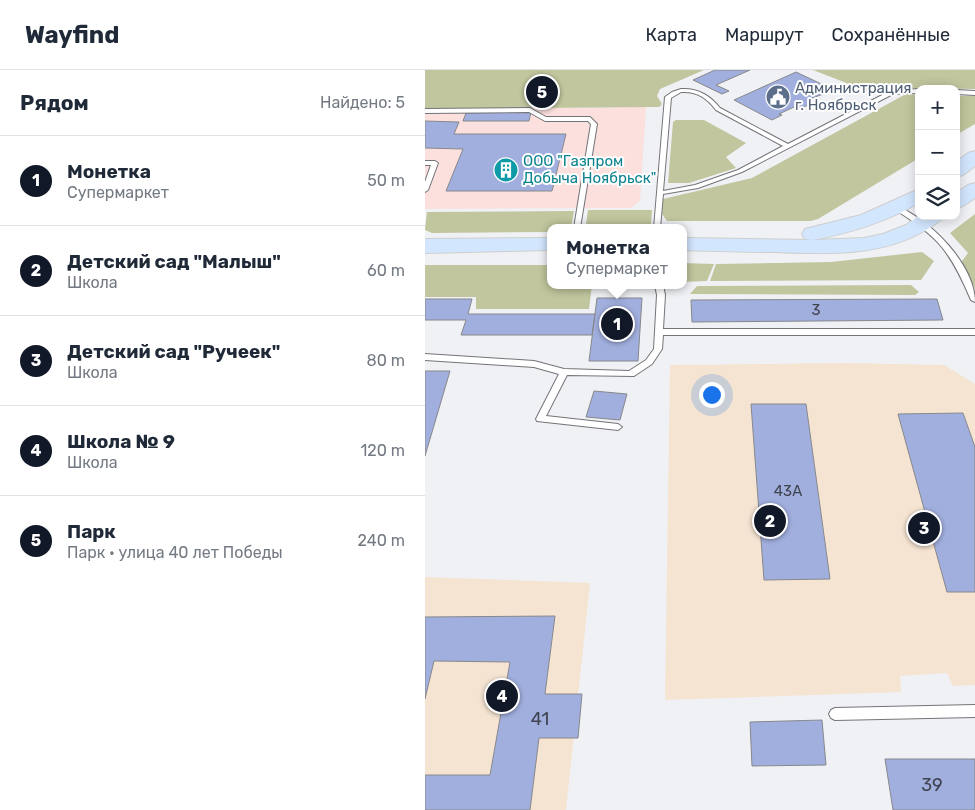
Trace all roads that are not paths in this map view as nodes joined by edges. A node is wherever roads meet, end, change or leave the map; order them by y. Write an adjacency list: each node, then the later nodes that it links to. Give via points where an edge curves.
1 (915, 91): 5 (lane, via 892,92)
2 (960, 92): 3 (lane)
3 (975, 93)
4 (425, 111): 20 (lane, via 530,110 545,119 590,119 595,124)
5 (787, 146): 13 (lane, via 727,177 696,187); 13 (lane, via 690,89 677,90 668,97)
6 (975, 156): 8 (main road)
7 (425, 163): 11 (lane, via 435,163)
8 (960, 169)
9 (975, 170): 10 (main road)
10 (960, 172)
11 (425, 190)
12 (975, 190): 15 (main road)
13 (660, 193): 21 (lane)
14 (915, 196): 17 (main road)
15 (960, 199)
16 (975, 203): 18 (main road)
17 (896, 208): 19 (lane); 24 (main road, via 839,229 775,240)
18 (960, 212)
19 (928, 223): 24 (main road, via 889,239 864,244); 27 (lane, via 961,266)
20 (578, 224)
21 (657, 224)
22 (547, 244): 25 (main road)
23 (687, 244): 24 (main road)
24 (723, 244)
25 (425, 246)
26 (660, 289): 28 (lane)
27 (975, 300)
28 (659, 332): 29 (lane); 31 (lane, via 658,349 649,362 631,374)
29 (975, 332)
30 (425, 357): 31 (lane, via 534,364)
31 (564, 372): 32 (lane, via 540,419)
32 (618, 427)
33 (975, 711): 34 (lane)
34 (835, 714)

